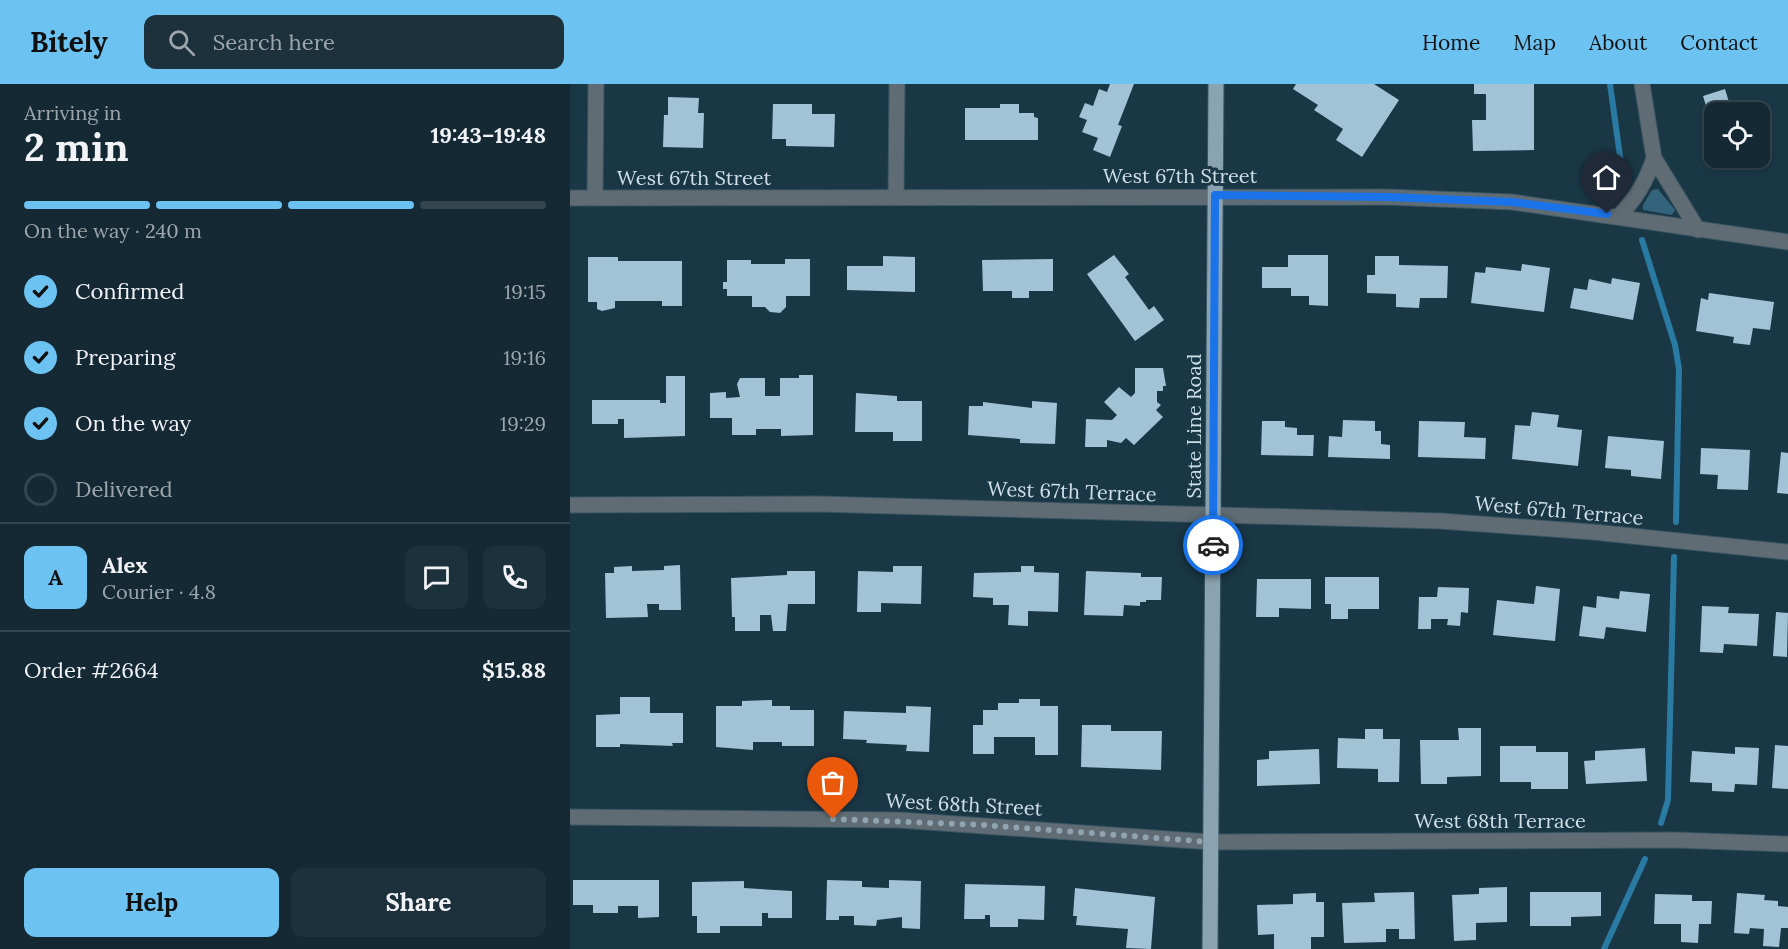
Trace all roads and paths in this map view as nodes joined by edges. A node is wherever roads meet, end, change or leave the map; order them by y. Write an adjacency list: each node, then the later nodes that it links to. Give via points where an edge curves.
1 (596, 84): 9 (street)
2 (897, 84): 7 (street)
3 (1216, 84): 6 (main road, State Line Road)
4 (1642, 84): 5 (street)
5 (1654, 158): 10 (street, via 1647,179); 11 (street)
6 (1215, 195): 7 (street, West 67th Street); 10 (street, West 67th Street, via 1512,202); 14 (main road, State Line Road)
7 (896, 197): 9 (street, West 67th Street)
8 (570, 198): 9 (street, West 67th Street)
9 (595, 198)
10 (1619, 216): 11 (street, West 67th Street)
11 (1698, 231): 12 (street, West 67th Street)
12 (1788, 242)
13 (570, 505): 14 (street, West 67th Terrace, via 818,504)
14 (1214, 517): 15 (street, West 67th Terrace, via 1440,521); 17 (main road, State Line Road)
15 (1788, 552)
16 (570, 817): 17 (street, West 68th Street, via 899,820)
17 (1211, 842): 18 (street, West 68th Terrace, via 1674,840); 19 (main road, State Line Road)
18 (1788, 844)
19 (1210, 949)

